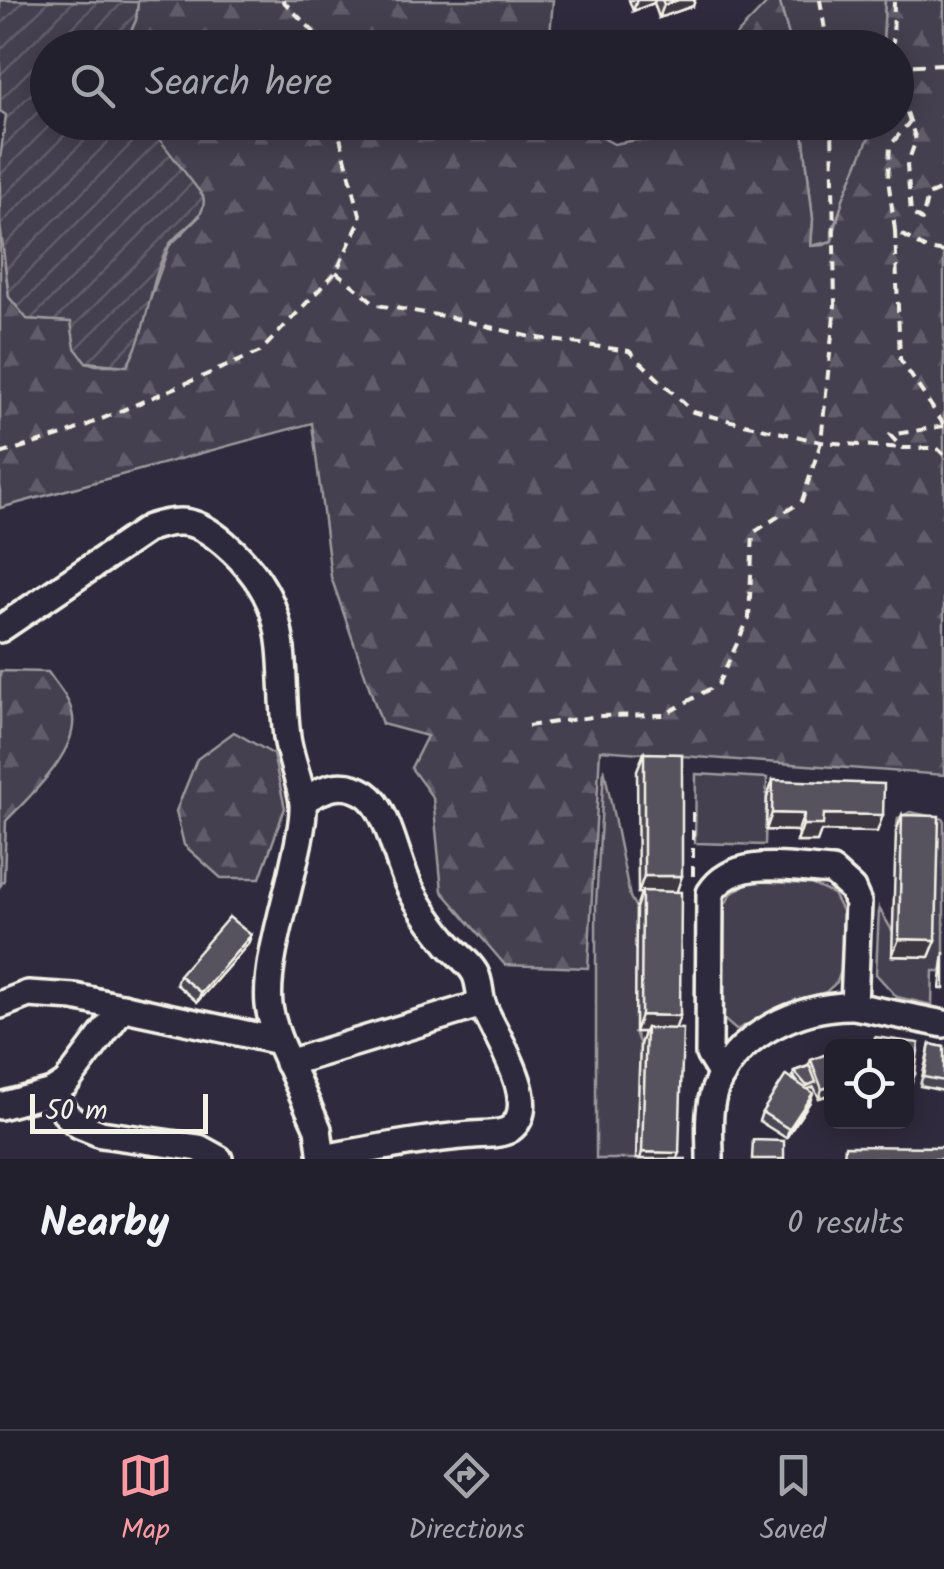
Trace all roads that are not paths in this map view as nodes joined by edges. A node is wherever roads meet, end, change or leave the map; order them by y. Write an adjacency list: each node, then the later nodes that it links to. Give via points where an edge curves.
1 (0, 628): 2 (street, via 148,528 174,520 196,524 238,555 275,609 290,758)
2 (303, 801): 3 (street, via 335,785 353,787 380,808 412,893 473,970); 8 (street, via 269,980 269,1006)
3 (482, 1004): 8 (street); 12 (street, via 519,1089 522,1105 510,1129)
4 (0, 1005): 6 (street, via 47,994)
5 (854, 1006): 7 (street); 9 (street, via 780,1021); 9 (street, via 858,903 842,877 832,870 752,866 726,875 710,893 709,1054)
6 (123, 1008): 8 (street); 10 (street)
7 (944, 1024)
8 (284, 1052): 12 (street, via 318,1129)
9 (722, 1075): 14 (street, via 710,1108)
10 (52, 1092): 11 (street); 13 (street, via 79,1125 101,1134 199,1148)
11 (0, 1106)
12 (322, 1158)
13 (219, 1159)
14 (710, 1159)

